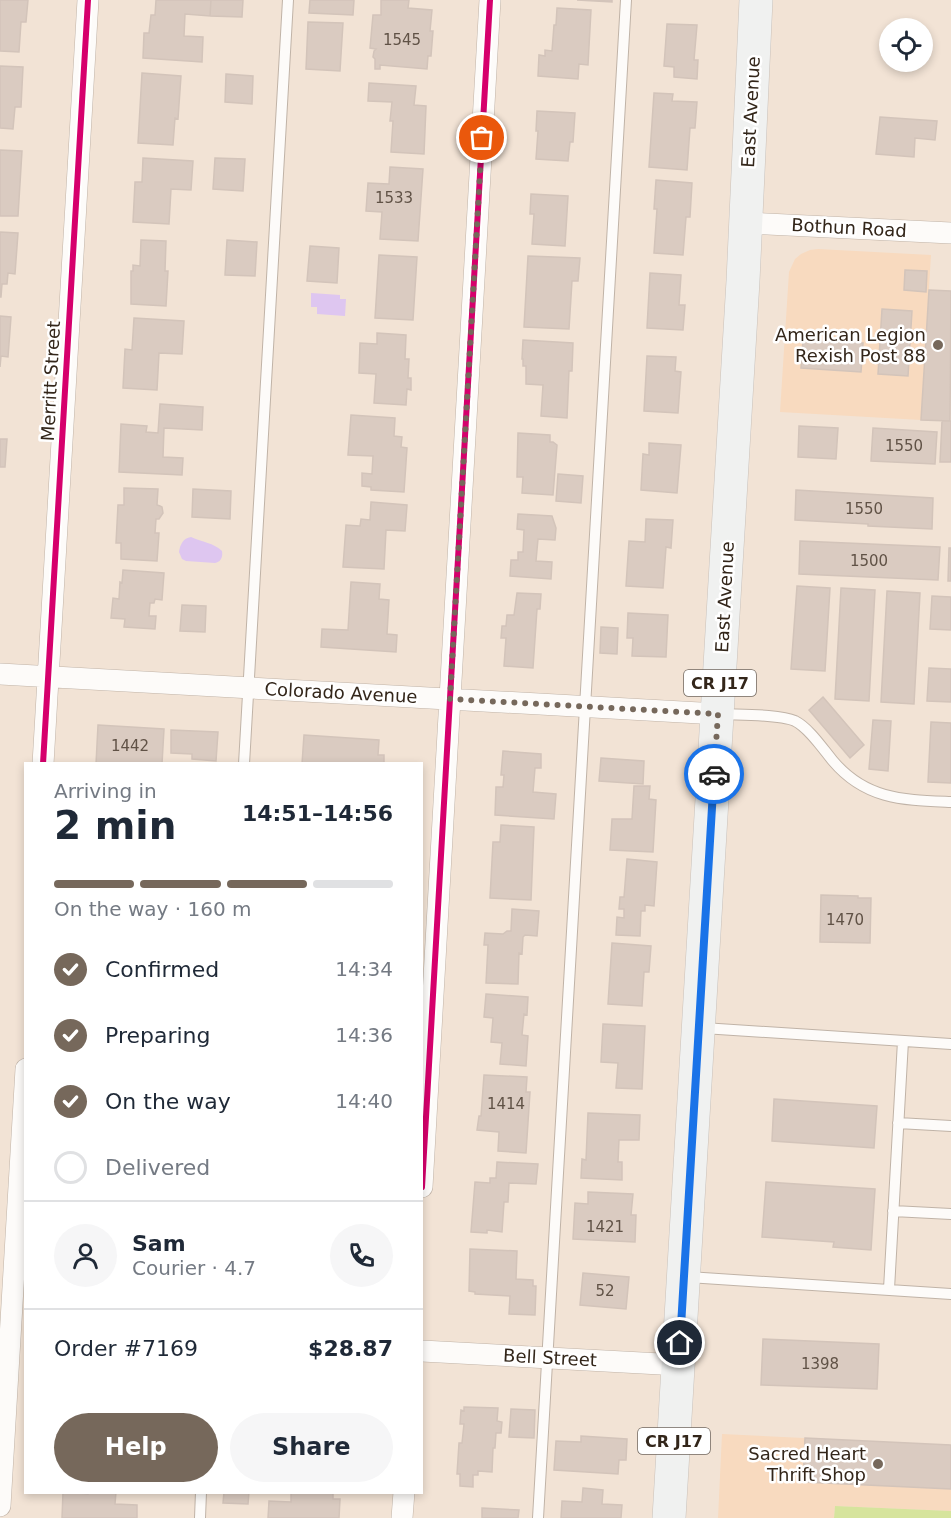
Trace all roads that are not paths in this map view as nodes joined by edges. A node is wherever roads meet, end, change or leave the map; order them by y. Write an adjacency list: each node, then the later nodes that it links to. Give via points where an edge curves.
1 (88, 0): 9 (street, Merritt Street)
2 (288, 0): 10 (lane)
3 (490, 0): 11 (street)
4 (626, 0): 12 (lane)
5 (756, 0): 6 (main road, East Avenue / CR J17)
6 (746, 223): 7 (street, Bothun Road); 13 (main road, East Avenue / CR J17)
7 (951, 233)
8 (0, 674): 9 (street, Colorado Avenue)
9 (49, 677): 10 (street, Colorado Avenue); 14 (street, Merritt Street)
10 (248, 689): 11 (street, Colorado Avenue); 15 (lane)
11 (450, 699): 12 (street, Colorado Avenue); 23 (street)
12 (585, 706): 13 (street, Colorado Avenue); 31 (lane)
13 (718, 714): 16 (lane, via 794,721 804,727 842,772 872,791 905,800); 17 (main road, East Avenue / CR J17)
14 (43, 762)
15 (243, 762)
16 (951, 802)
17 (699, 1028): 18 (lane); 26 (main road, East Avenue / CR J17)
18 (903, 1041): 19 (lane); 21 (lane)
19 (951, 1044)
20 (24, 1106): 29 (street)
21 (898, 1124): 22 (lane); 24 (lane)
22 (951, 1126)
23 (423, 1170)
24 (893, 1211): 25 (lane); 27 (lane)
25 (951, 1214)
26 (684, 1276): 27 (lane); 32 (main road, East Avenue / CR J17)
27 (889, 1289): 28 (lane)
28 (951, 1293)
29 (12, 1328): 35 (street)
30 (423, 1350): 31 (street, Bell Street)
31 (547, 1358): 32 (street, Bell Street); 38 (lane)
32 (679, 1365): 39 (main road, East Avenue / CR J17)
33 (201, 1494): 36 (lane)
34 (404, 1494): 37 (street)
35 (0, 1506)
36 (200, 1518)
37 (402, 1518)
38 (538, 1518)
39 (669, 1518)

